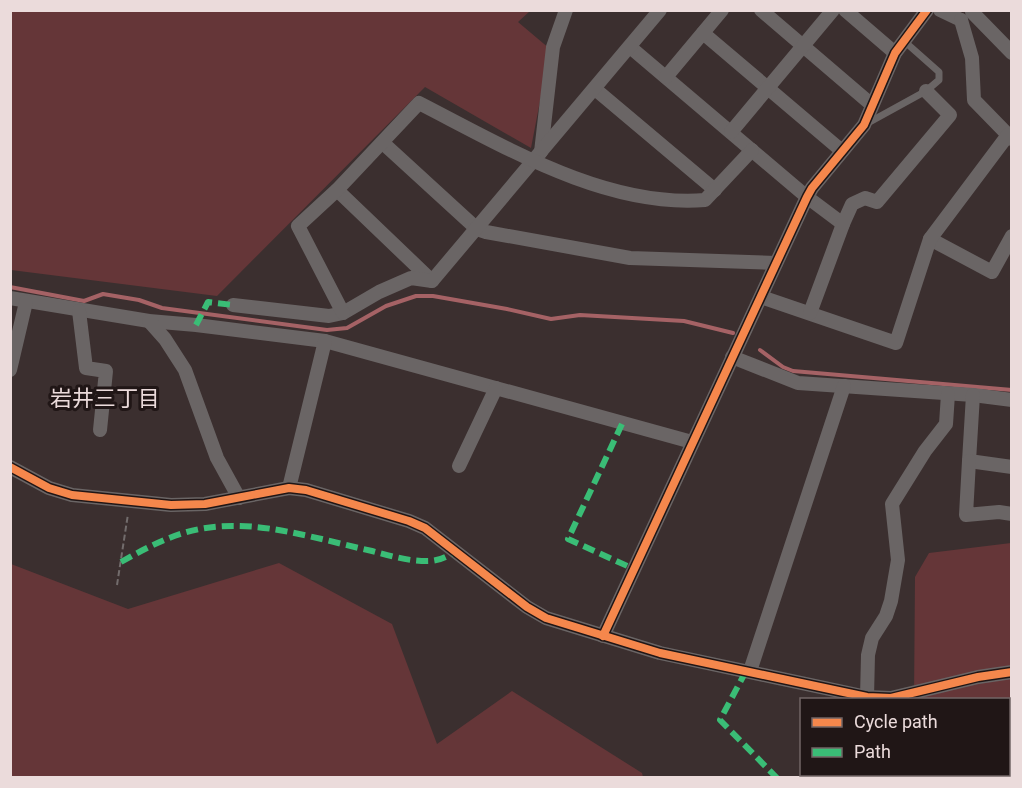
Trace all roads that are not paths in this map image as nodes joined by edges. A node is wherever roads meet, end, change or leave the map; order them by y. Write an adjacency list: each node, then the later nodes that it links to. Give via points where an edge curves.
1 (566, 10): 27 (street, via 553,47)
2 (722, 10): 10 (street)
3 (761, 10): 12 (street)
4 (833, 10): 12 (street)
5 (845, 10): 14 (street)
6 (927, 10): 11 (street)
7 (940, 10): 9 (street)
8 (660, 11): 13 (street)
9 (969, 14): 15 (street); 23 (street, via 974,100)
10 (703, 33): 16 (street); 17 (street)
11 (904, 41): 14 (street); 19 (lane, via 939,72 939,80)
12 (803, 46): 17 (street); 20 (street)
13 (630, 47): 16 (street); 18 (street)
14 (895, 53): 20 (street)
15 (1011, 53)
16 (666, 77): 22 (street)
17 (768, 88): 22 (street); 26 (street)
18 (595, 89): 27 (street); 29 (street)
19 (926, 91): 21 (lane); 31 (street, via 950,115 877,202 865,198 852,204)
20 (872, 105): 21 (street)
21 (864, 125): 26 (street)
22 (731, 132): 25 (street)
23 (1010, 137): 34 (street)
24 (382, 143): 27 (street, via 419,104); 28 (street); 32 (street)
25 (752, 150): 29 (street); 30 (street)
26 (842, 151): 30 (street)
27 (537, 156): 29 (street, via 613,190 648,199 705,200); 32 (street)
28 (337, 190): 36 (street); 42 (street, via 298,226)
29 (715, 190)
30 (807, 197): 31 (street); 35 (street)
31 (843, 224): 43 (street)
32 (477, 229): 35 (street, via 630,258); 36 (street)
33 (1011, 236): 34 (street, via 992,272)
34 (930, 239): 43 (street, via 897,343)
35 (776, 263): 37 (street)
36 (432, 281): 42 (street, via 411,278)
37 (761, 297): 43 (street); 46 (street)
38 (10, 298): 39 (street)
39 (26, 302): 41 (street); 47 (street)
40 (233, 305): 42 (street, via 329,316)
41 (79, 311): 44 (street); 53 (street, via 86,368 106,371)
42 (343, 313)
43 (810, 314)
44 (149, 321): 45 (street); 60 (street, via 185,370 217,458)
45 (325, 341): 49 (street); 59 (street)
46 (732, 357): 48 (street, via 789,381); 54 (street)
47 (10, 370)
48 (844, 386): 50 (street); 63 (street)
49 (496, 388): 54 (street); 56 (street)
50 (948, 394): 51 (street); 65 (street, via 946,424 892,504 898,560 891,601 868,655)
51 (973, 395): 52 (street); 55 (street)
52 (1011, 400)
53 (100, 430)
54 (692, 442): 62 (street)
55 (969, 461): 58 (street); 61 (street, via 966,515)
56 (459, 466)
57 (10, 467): 60 (street, via 49,488 72,495 171,505)
58 (1011, 467)
59 (289, 488): 60 (street); 62 (street, via 425,528 527,607 546,618)
60 (239, 498)
61 (1011, 514)
62 (603, 636): 63 (street)
63 (750, 671): 65 (street)
64 (1011, 672): 65 (street, via 891,698)
65 (867, 697)

